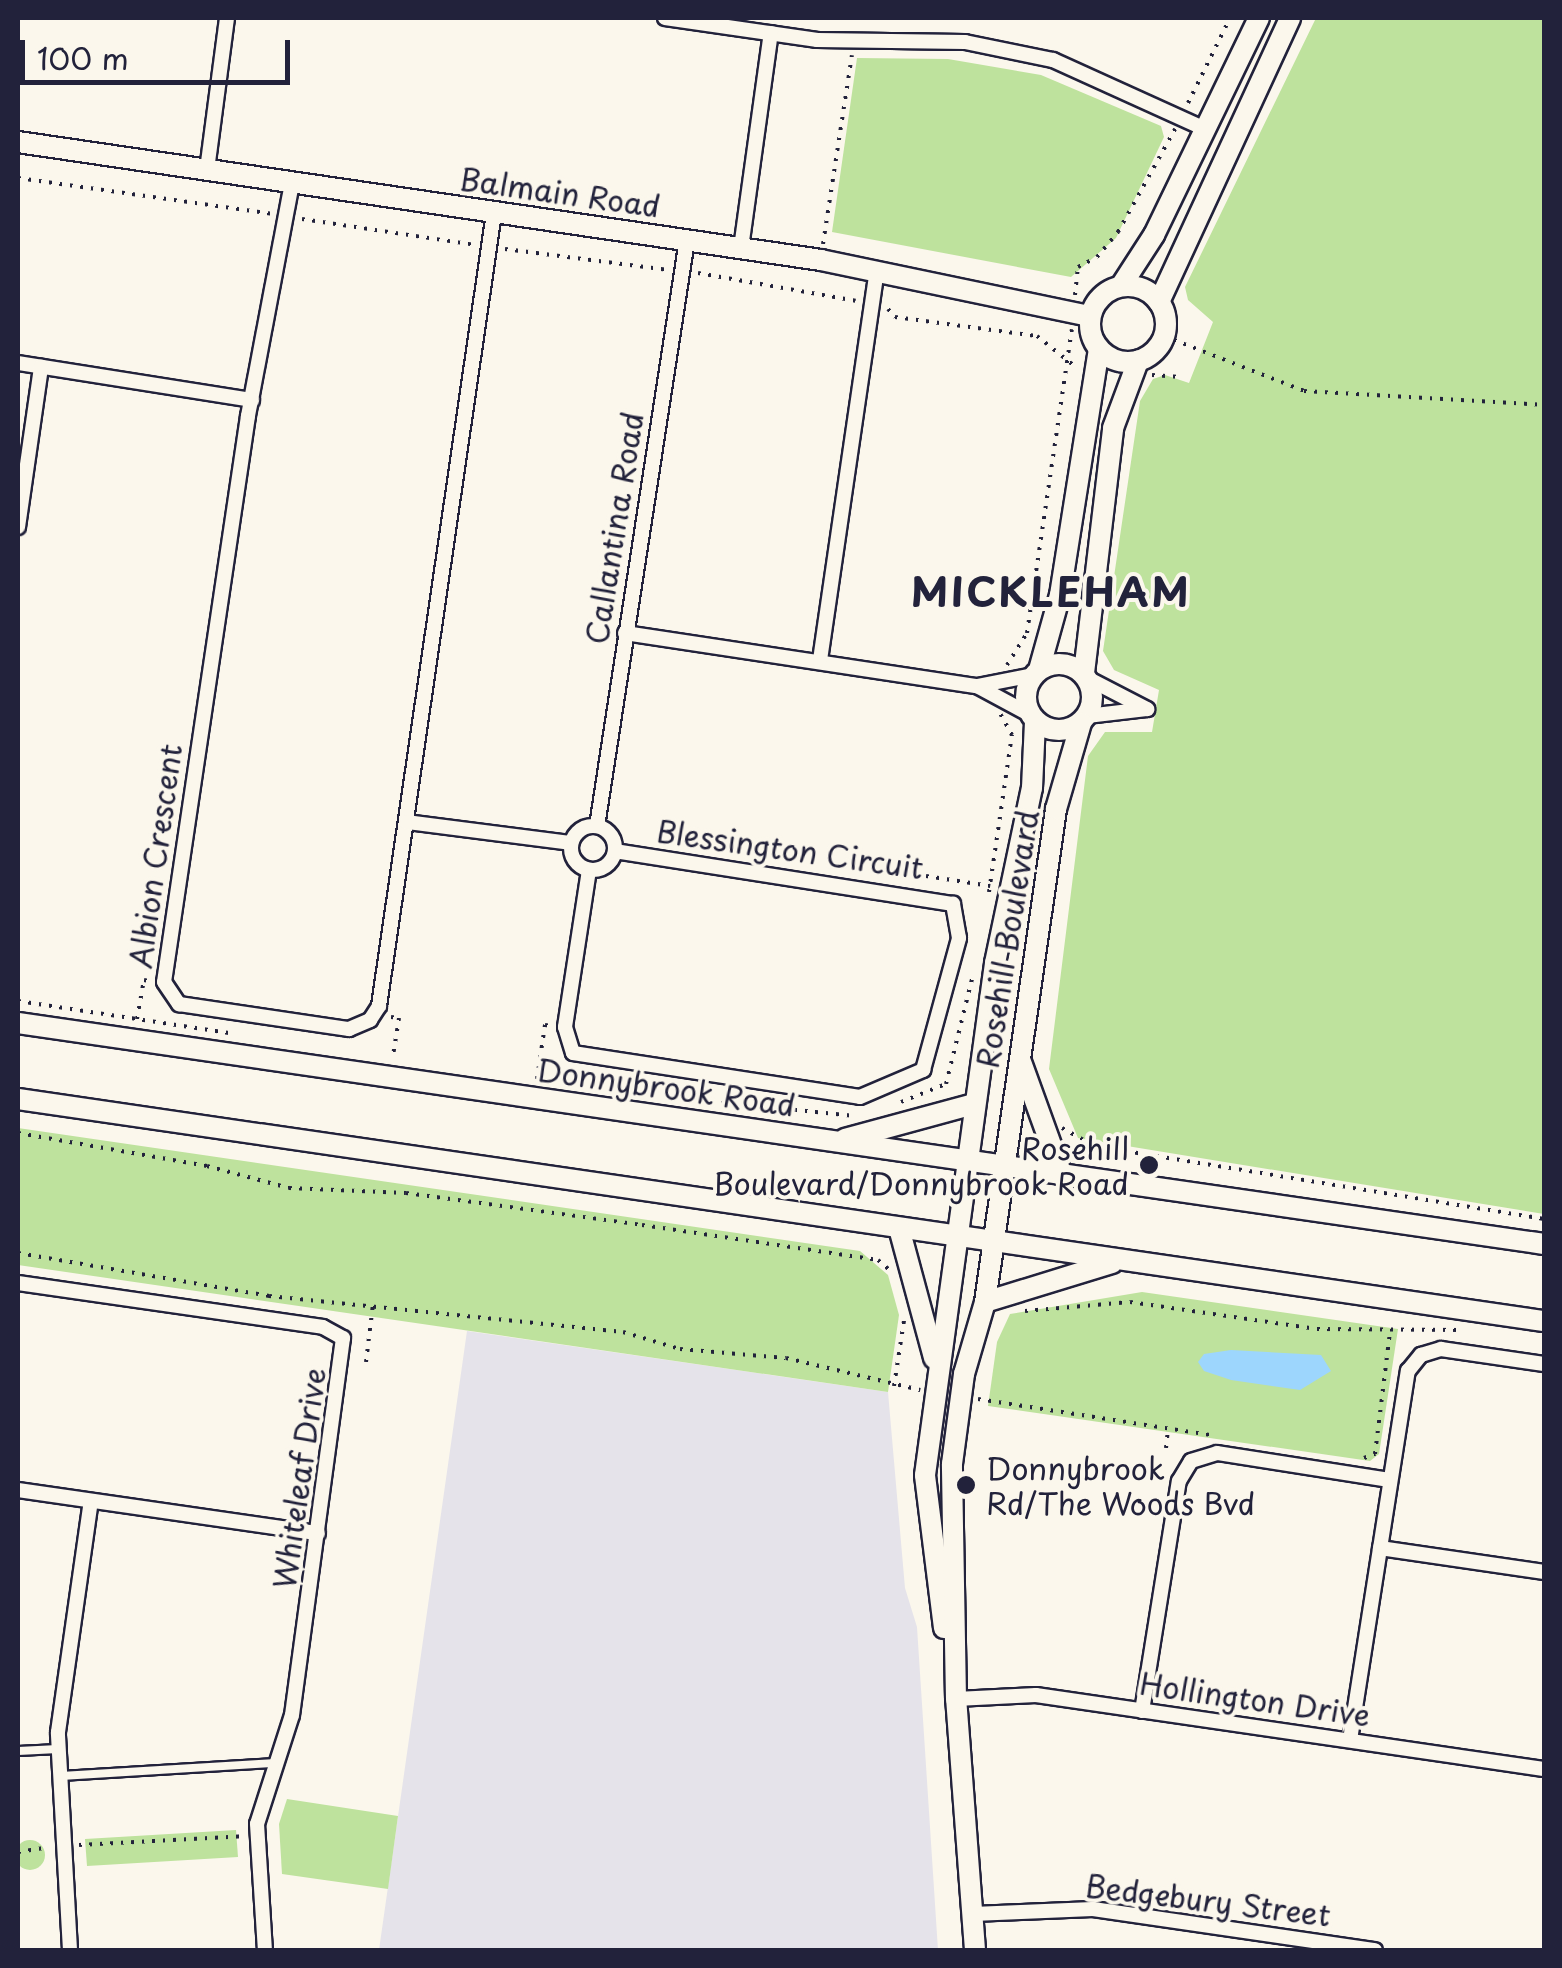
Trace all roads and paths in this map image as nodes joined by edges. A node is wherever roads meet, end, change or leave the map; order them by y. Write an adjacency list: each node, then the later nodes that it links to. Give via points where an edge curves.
1 (227, 18): 12 (street)
2 (665, 18): 6 (street)
3 (1230, 18): 9 (path)
4 (1259, 18): 10 (street)
5 (1290, 18): 24 (street)
6 (721, 21): 7 (street)
7 (771, 34): 8 (street); 19 (street)
8 (854, 41): 9 (street, via 965,42 1053,60); 20 (path)
9 (1181, 116): 10 (street); 26 (path, via 1118,232 1078,267)
10 (1205, 129): 23 (street)
11 (18, 142): 12 (street, Balmain Road)
12 (206, 170): 14 (street, Balmain Road)
13 (18, 178): 16 (path)
14 (292, 183): 15 (street, Balmain Road); 16 (street, Albion Crescent)
15 (494, 213): 17 (street, Balmain Road); 18 (street)
16 (286, 216): 18 (path); 33 (street, Albion Crescent)
17 (686, 240): 19 (street, Balmain Road); 21 (street, Callantina Road)
18 (490, 246): 21 (path); 45 (street)
19 (741, 248): 20 (street, Balmain Road)
20 (821, 260): 22 (street, Balmain Road)
21 (682, 270): 25 (path); 36 (street, Callantina Road)
22 (877, 270): 25 (street); 26 (street, Balmain Road)
23 (1121, 286): 24 (street); 26 (street)
24 (1159, 302): 27 (street)
25 (872, 304): 31 (path, via 896,317 1037,336); 37 (street)
26 (1082, 314): 28 (street); 31 (path)
27 (1164, 336): 29 (street, via 1158,349); 34 (path, via 1304,391)
28 (1099, 350): 29 (street); 38 (street, via 1060,596)
29 (1138, 361): 39 (street, via 1113,428)
30 (18, 363): 32 (street)
31 (1068, 365): 40 (path, via 1027,633 1007,664)
32 (41, 367): 33 (street); 35 (street)
33 (252, 400): 54 (street, Albion Crescent)
34 (1544, 405)
35 (18, 527)
36 (625, 633): 37 (street); 46 (street, Callantina Road)
37 (820, 660): 41 (street)
38 (1036, 673): 39 (street, via 1065,665); 40 (street); 43 (street)
39 (1086, 675): 44 (street); 44 (street, via 1148,709)
40 (1006, 680): 41 (street)
41 (977, 686): 42 (street)
42 (1002, 702): 43 (street); 51 (path, via 999,721 1012,734)
43 (1032, 718): 44 (street, via 1060,730); 71 (street, Rosehill Boulevard, via 1026,824)
44 (1084, 720): 62 (street, Rosehill Boulevard, via 1056,809)
45 (407, 822): 47 (street); 56 (street)
46 (597, 826): 47 (street, via 580,830); 48 (street, via 612,836)
47 (571, 843): 49 (street, via 576,862)
48 (615, 850): 49 (street, via 604,867); 59 (street, Blessington Circuit, via 953,904 959,938 928,1064 915,1078 860,1098 583,1057 567,1048)
49 (590, 870): 59 (street)
50 (926, 876): 51 (path)
51 (990, 886): 52 (path)
52 (988, 901)
53 (974, 970): 68 (path, via 946,1084)
54 (164, 982): 56 (street, Albion Crescent, via 179,1004 349,1030); 57 (path, via 144,980)
55 (18, 1001): 57 (path)
56 (376, 1014): 63 (path, via 400,1018)
57 (137, 1019): 60 (path)
58 (18, 1022): 77 (street, Donnybrook Road)
59 (564, 1027): 66 (path, via 545,1025)
60 (255, 1036)
61 (374, 1054): 63 (path)
62 (1019, 1055): 76 (street); 79 (street, Rosehill Boulevard)
63 (393, 1057): 64 (path)
64 (411, 1060)
65 (519, 1076): 66 (path)
66 (537, 1078): 67 (path)
67 (555, 1081)
68 (939, 1088): 72 (path); 73 (path)
69 (18, 1099): 82 (street)
70 (678, 1099): 74 (path, via 740,1100)
71 (974, 1104): 73 (street); 78 (street, Rosehill Boulevard)
72 (893, 1106)
73 (944, 1115): 77 (street)
74 (863, 1117)
75 (18, 1133): 88 (path, via 207,1166 290,1188 406,1193 878,1260 894,1274)
76 (1045, 1133): 80 (street); 81 (path, via 1067,1126 1094,1146)
77 (833, 1142): 78 (street, Donnybrook Road)
78 (968, 1161): 79 (street, Donnybrook Road); 83 (street, Rosehill Boulevard)
79 (1004, 1166): 80 (street, Donnybrook Road); 84 (street, Rosehill Boulevard)
80 (1062, 1175): 85 (street, Donnybrook Road)
81 (1544, 1220)
82 (900, 1228): 83 (street); 88 (street)
83 (956, 1236): 84 (street); 99 (street, Rosehill Boulevard)
84 (993, 1241): 87 (street); 91 (street, Rosehill Boulevard)
85 (1544, 1244)
86 (18, 1253): 92 (path, via 270,1296)
87 (1125, 1260): 90 (street); 94 (street)
88 (912, 1269): 99 (street)
89 (18, 1282): 110 (street, Whiteleaf Drive, via 336,1332 343,1338 344,1359)
90 (1018, 1288): 91 (street); 95 (path, via 1024,1312 1130,1302 1317,1330)
91 (986, 1302): 102 (street, Rosehill Boulevard)
92 (373, 1304): 97 (path); 100 (path, via 623,1332 680,1349 786,1358)
93 (902, 1304): 100 (path)
94 (1544, 1320)
95 (1390, 1330): 96 (path); 106 (path, via 1376,1454)
96 (1480, 1332)
97 (366, 1362)
98 (1544, 1364): 107 (street, via 1441,1349 1421,1355 1405,1381)
99 (937, 1369): 101 (street, Rosehill Boulevard)
100 (894, 1386): 101 (path)
101 (933, 1393): 113 (street, Rosehill Boulevard, via 924,1476 928,1530)
102 (960, 1396): 103 (path); 113 (street, Rosehill Boulevard, via 952,1464)
103 (1168, 1429): 104 (path); 105 (path)
104 (1227, 1438)
105 (1166, 1448)
106 (1345, 1456)
107 (1389, 1480): 111 (street); 114 (street, via 1217,1453 1192,1461 1180,1481)
108 (18, 1490): 109 (street)
109 (91, 1500): 110 (street); 116 (street)
110 (318, 1533): 118 (street, Whiteleaf Drive, via 292,1714)
111 (1380, 1548): 112 (street); 115 (street)
112 (1544, 1572)
113 (956, 1699): 114 (street, Hollington Drive, via 1036,1696); 124 (street)
114 (1142, 1711): 115 (street, Hollington Drive)
115 (1350, 1740): 119 (street, Hollington Drive)
116 (59, 1750): 117 (lane); 120 (street)
117 (18, 1751)
118 (276, 1763): 120 (lane); 121 (street, Whiteleaf Drive)
119 (1544, 1768)
120 (60, 1776): 122 (street)
121 (258, 1835): 122 (path); 126 (street, Whiteleaf Drive)
122 (64, 1846): 123 (path); 125 (street)
123 (18, 1852)
124 (973, 1914): 127 (street); 128 (street, Bedgebury Street, via 1093,1909)
125 (70, 1950)
126 (265, 1950)
127 (975, 1950)
128 (1375, 1950)

